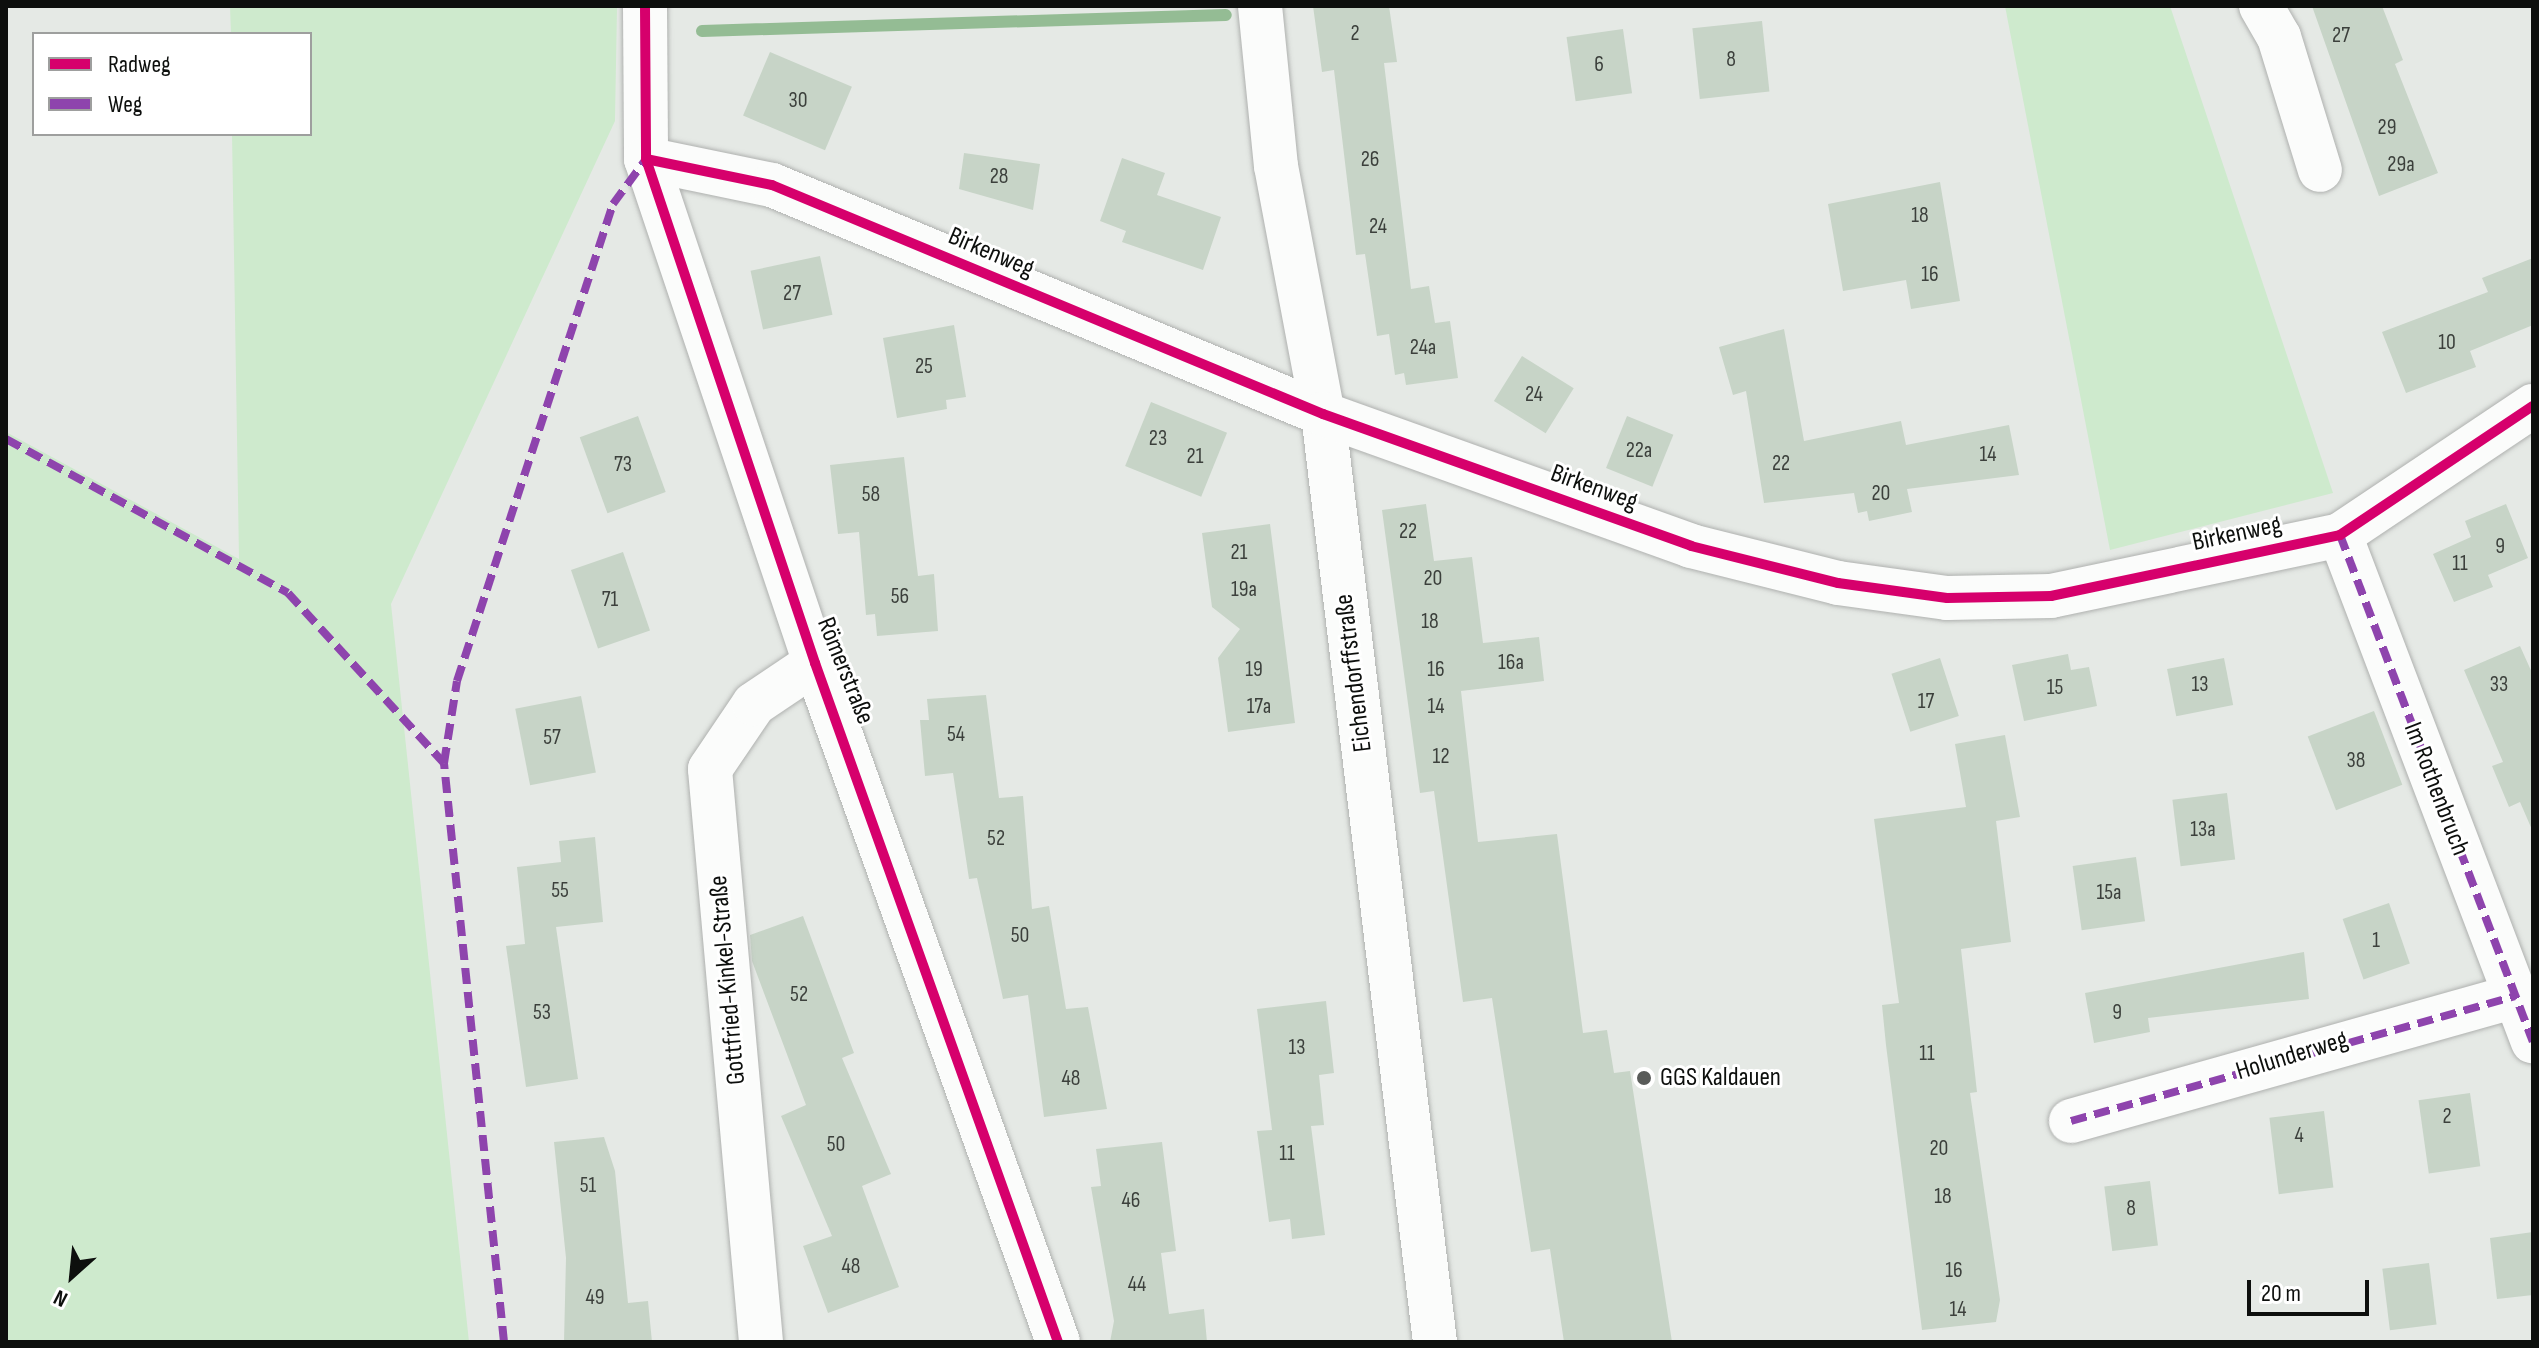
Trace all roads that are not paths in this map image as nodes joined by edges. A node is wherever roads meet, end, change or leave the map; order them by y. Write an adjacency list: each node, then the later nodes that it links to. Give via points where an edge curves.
1 (645, 6): 4 (street, Römerstraße)
2 (1260, 6): 7 (street, Eichendorffstraße, via 1276,166)
3 (2261, 6): 5 (street, via 2279,37)
4 (646, 159): 7 (street, Birkenweg, via 772,185); 9 (street, Römerstraße)
5 (2320, 170)
6 (2533, 406): 8 (street, Birkenweg)
7 (1323, 414): 8 (street, Birkenweg, via 1691,546 1838,583 1947,598 2051,596); 15 (street, Eichendorffstraße)
8 (2340, 535): 10 (street, Im Rothenbruch)
9 (815, 663): 13 (street, Gottfried-Kinkel-Straße, via 754,704 710,769); 14 (street, Römerstraße)
10 (2515, 996): 11 (street, Im Rothenbruch); 12 (street, Holunderweg)
11 (2533, 1042)
12 (2071, 1121)
13 (761, 1342)
14 (1058, 1342)
15 (1435, 1342)

